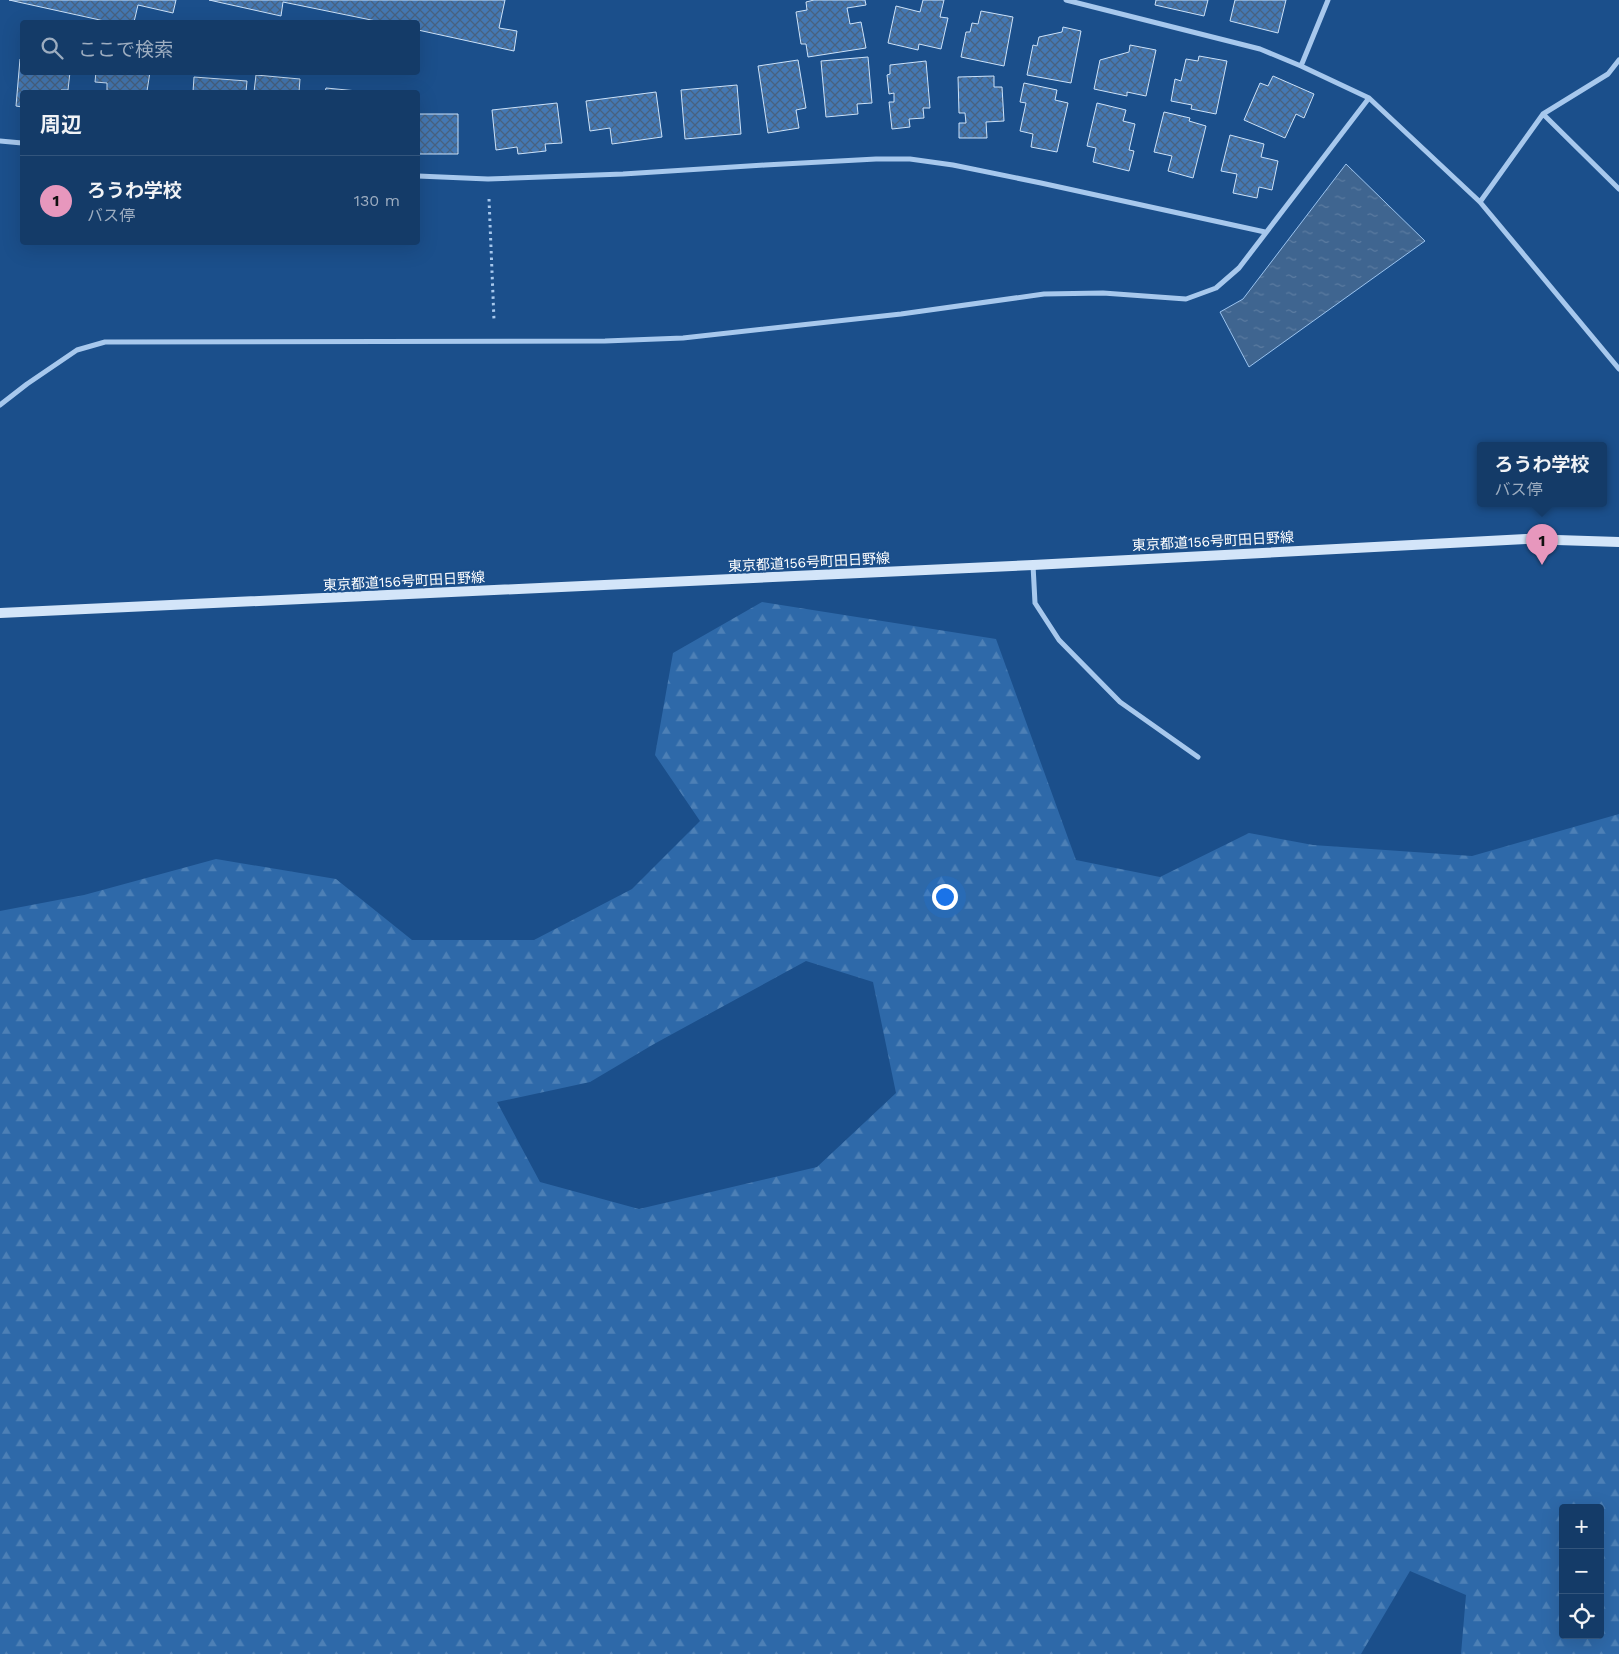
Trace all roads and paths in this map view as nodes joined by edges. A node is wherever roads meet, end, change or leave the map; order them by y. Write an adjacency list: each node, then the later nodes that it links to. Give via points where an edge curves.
1 (1066, 0): 4 (street, via 1260,49)
2 (1328, 0): 4 (street)
3 (1619, 60): 6 (street, via 1608,74)
4 (1301, 66): 5 (street)
5 (1369, 98): 11 (street); 13 (street)
6 (1543, 114): 10 (street); 11 (street)
7 (0, 141): 8 (street)
8 (20, 143)
9 (420, 176): 13 (street, via 585,175 910,159 1041,183)
10 (1619, 189)
11 (1480, 202): 15 (street)
12 (489, 213): 14 (path)
13 (1265, 232): 16 (street, via 1239,268 1216,288 1186,298 1103,293 1044,294 901,314 692,336 605,341 105,342 77,350)
14 (493, 296)
15 (1619, 368)
16 (0, 405)
17 (1619, 542): 18 (main road, 東京都道156号町田日野線, via 1526,539)
18 (1033, 565): 19 (main road, 東京都道156号町田日野線); 20 (street, via 1035,603 1059,640 1120,702)
19 (0, 613)
20 (1198, 757)

